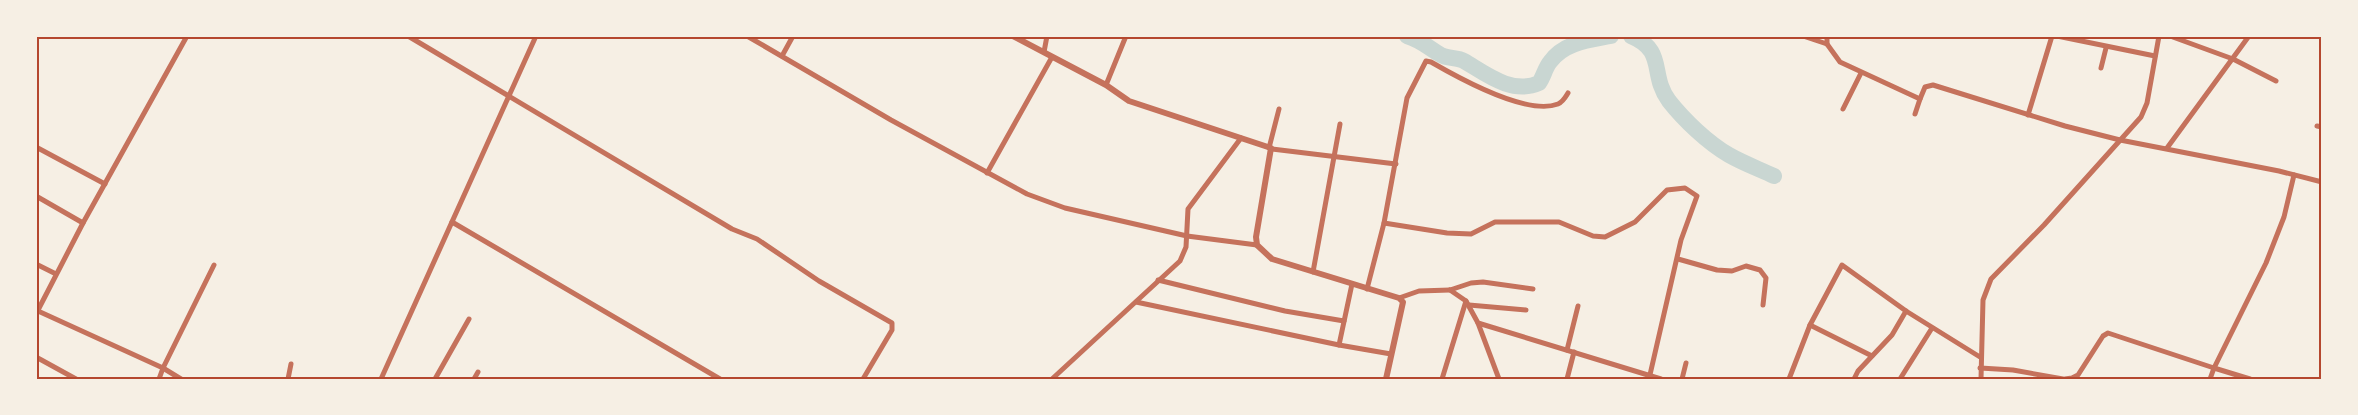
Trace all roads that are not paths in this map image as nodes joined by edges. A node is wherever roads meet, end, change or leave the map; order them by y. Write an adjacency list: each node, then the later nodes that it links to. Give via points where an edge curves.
1 (187, 36): 45 (street)
2 (408, 36): 28 (street)
3 (536, 36): 28 (street)
4 (747, 36): 19 (street)
5 (792, 36): 19 (street)
6 (1013, 36): 18 (street)
7 (1047, 36): 18 (street)
8 (1126, 36): 26 (street)
9 (1803, 36): 16 (street)
10 (1827, 36): 16 (street)
11 (2052, 36): 33 (street)
12 (2056, 36): 17 (street)
13 (2159, 36): 20 (street)
14 (2170, 36): 22 (street)
15 (2249, 36): 22 (street)
16 (1827, 44): 24 (street, via 1840,62)
17 (2106, 48): 20 (street); 23 (street)
18 (1044, 52): 21 (street)
19 (782, 56): 42 (street)
20 (2155, 56): 36 (street, via 2144,112)
21 (1052, 57): 26 (street); 42 (street)
22 (2234, 59): 25 (street); 39 (street)
23 (2102, 68)
24 (1861, 73): 29 (street); 31 (street)
25 (2276, 81)
26 (1106, 85): 35 (street, via 1136,104)
27 (1568, 93): 41 (street, via 1555,105 1521,102 1484,90 1426,61 1407,98)
28 (508, 96): 47 (street); 98 (street, via 732,229 757,239 819,281 892,323 892,330)
29 (1920, 98): 32 (street); 33 (street, via 1925,86 1930,84)
30 (1279, 109): 38 (street)
31 (1844, 109)
32 (1915, 114)
33 (2028, 115): 36 (street)
34 (1340, 124): 40 (street)
35 (1241, 138): 38 (street); 50 (street, via 1188,210)
36 (2120, 140): 39 (street); 81 (street, via 2044,225 1990,279 1983,300)
37 (36, 147): 45 (street)
38 (1271, 148): 40 (street); 51 (street)
39 (2167, 148): 43 (street)
40 (1334, 156): 41 (street); 55 (street)
41 (1396, 164): 49 (street)
42 (987, 173): 50 (street, via 1065,208)
43 (2294, 175): 44 (street); 86 (street, via 2284,217 2260,278)
44 (2322, 182)
45 (105, 184): 48 (street)
46 (36, 196): 48 (street)
47 (452, 222): 94 (street); 97 (street)
48 (83, 223): 56 (street)
49 (1384, 223): 52 (street, via 1447,234 1471,234 1495,222 1559,222 1593,236 1605,237 1635,222 1667,190 1685,188 1697,196 1681,240); 60 (street)
50 (1187, 236): 51 (street); 57 (street, via 1180,260)
51 (1257, 246): 55 (street, via 1272,258)
52 (1678, 259): 65 (street, via 1717,270 1732,271 1746,266 1760,270 1766,278); 88 (street)
53 (36, 264): 56 (street)
54 (214, 265): 84 (street)
55 (1313, 272): 58 (street)
56 (56, 274): 68 (street)
57 (1158, 280): 63 (street); 71 (street, via 1285,311)
58 (1352, 284): 60 (street); 71 (street)
59 (1533, 288): 61 (street, via 1471,282)
60 (1367, 289): 62 (street)
61 (1450, 290): 62 (street, via 1420,291); 64 (street)
62 (1399, 298): 78 (street, via 1404,303)
63 (1136, 302): 75 (street); 99 (street)
64 (1467, 303): 67 (street); 72 (street); 89 (street)
65 (1763, 305)
66 (1578, 306): 76 (street)
67 (1526, 310)
68 (37, 312): 84 (street)
69 (1906, 312): 73 (street, via 1841,266); 74 (street); 79 (street, via 1892,335)
70 (469, 318): 95 (street)
71 (1344, 321): 75 (street)
72 (1478, 323): 76 (street); 101 (street)
73 (1810, 325): 79 (street); 105 (street)
74 (1932, 328): 81 (street); 107 (street)
75 (1340, 345): 78 (street)
76 (1566, 350): 77 (street)
77 (1574, 352): 88 (street); 102 (street)
78 (1391, 354): 100 (street)
79 (1872, 356): 106 (street)
80 (36, 357): 90 (street)
81 (1980, 357): 85 (street)
82 (1686, 363): 104 (street)
83 (291, 364): 93 (street)
84 (163, 368): 91 (street); 92 (street)
85 (1980, 368): 108 (street); 109 (street)
86 (2214, 368): 109 (street, via 2108,333 2078,375); 110 (street); 111 (street)
87 (478, 372): 96 (street)
88 (1649, 376): 103 (street)
89 (1442, 378)
90 (76, 379)
91 (159, 379)
92 (181, 379)
93 (288, 379)
94 (382, 379)
95 (436, 379)
96 (474, 379)
97 (720, 379)
98 (862, 379)
99 (1052, 379)
100 (1386, 379)
101 (1499, 379)
102 (1567, 379)
103 (1661, 379)
104 (1682, 379)
105 (1789, 379)
106 (1854, 379)
107 (1900, 379)
108 (1981, 379)
109 (2064, 379)
110 (2210, 379)
111 (2250, 379)

